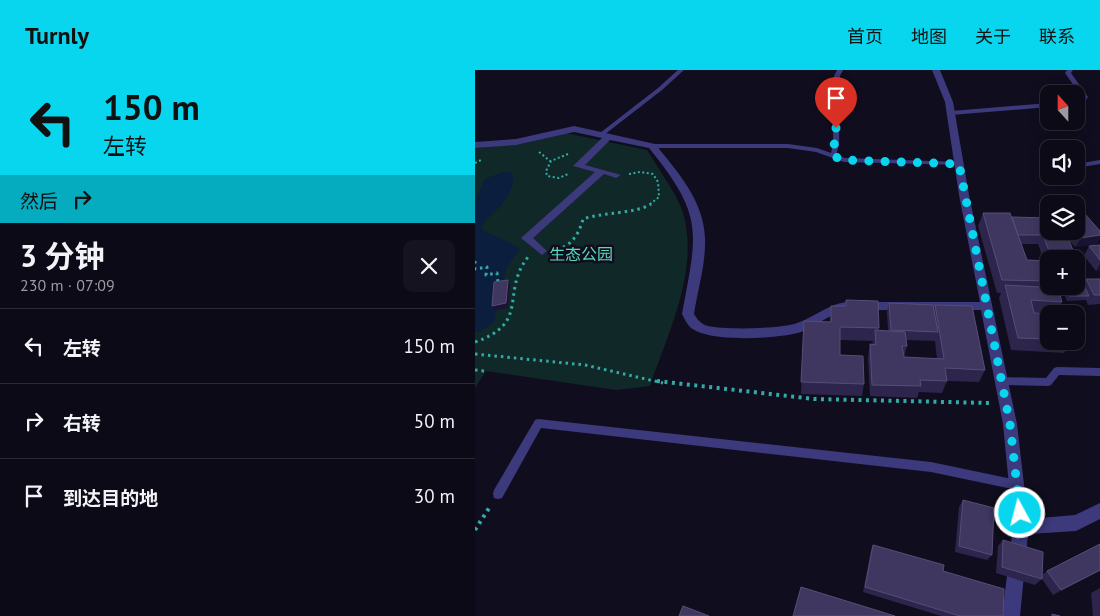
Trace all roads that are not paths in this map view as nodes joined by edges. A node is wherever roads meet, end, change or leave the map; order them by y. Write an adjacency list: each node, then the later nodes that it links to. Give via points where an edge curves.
1 (681, 70): 8 (lane)
2 (840, 70): 11 (lane, via 837,76)
3 (936, 70): 7 (street)
4 (1070, 70): 5 (lane, via 1068,73)
5 (1076, 85)
6 (1040, 106): 7 (lane)
7 (951, 113): 13 (street)
8 (605, 135): 9 (street, via 574,129 515,142); 10 (street); 15 (street, via 578,166)
9 (475, 145)
10 (652, 146): 11 (lane, via 788,146); 18 (street, via 678,181 698,221 700,238 688,314 699,327 713,331 785,331 826,311 846,306)
11 (833, 156): 13 (lane, via 853,161)
12 (1100, 162): 14 (lane)
13 (959, 164): 18 (street)
14 (1085, 164)
15 (602, 171): 16 (street); 17 (street, via 526,238)
16 (616, 175)
17 (542, 251)
18 (986, 306): 20 (street)
19 (1100, 372): 20 (lane, via 1057,371 1049,382)
20 (1001, 381): 21 (street)
21 (1017, 486): 22 (lane, via 931,467 538,422); 24 (street)
22 (499, 494)
23 (1100, 511): 24 (street, via 1076,523)
24 (1021, 527): 25 (street)
25 (1011, 616)

